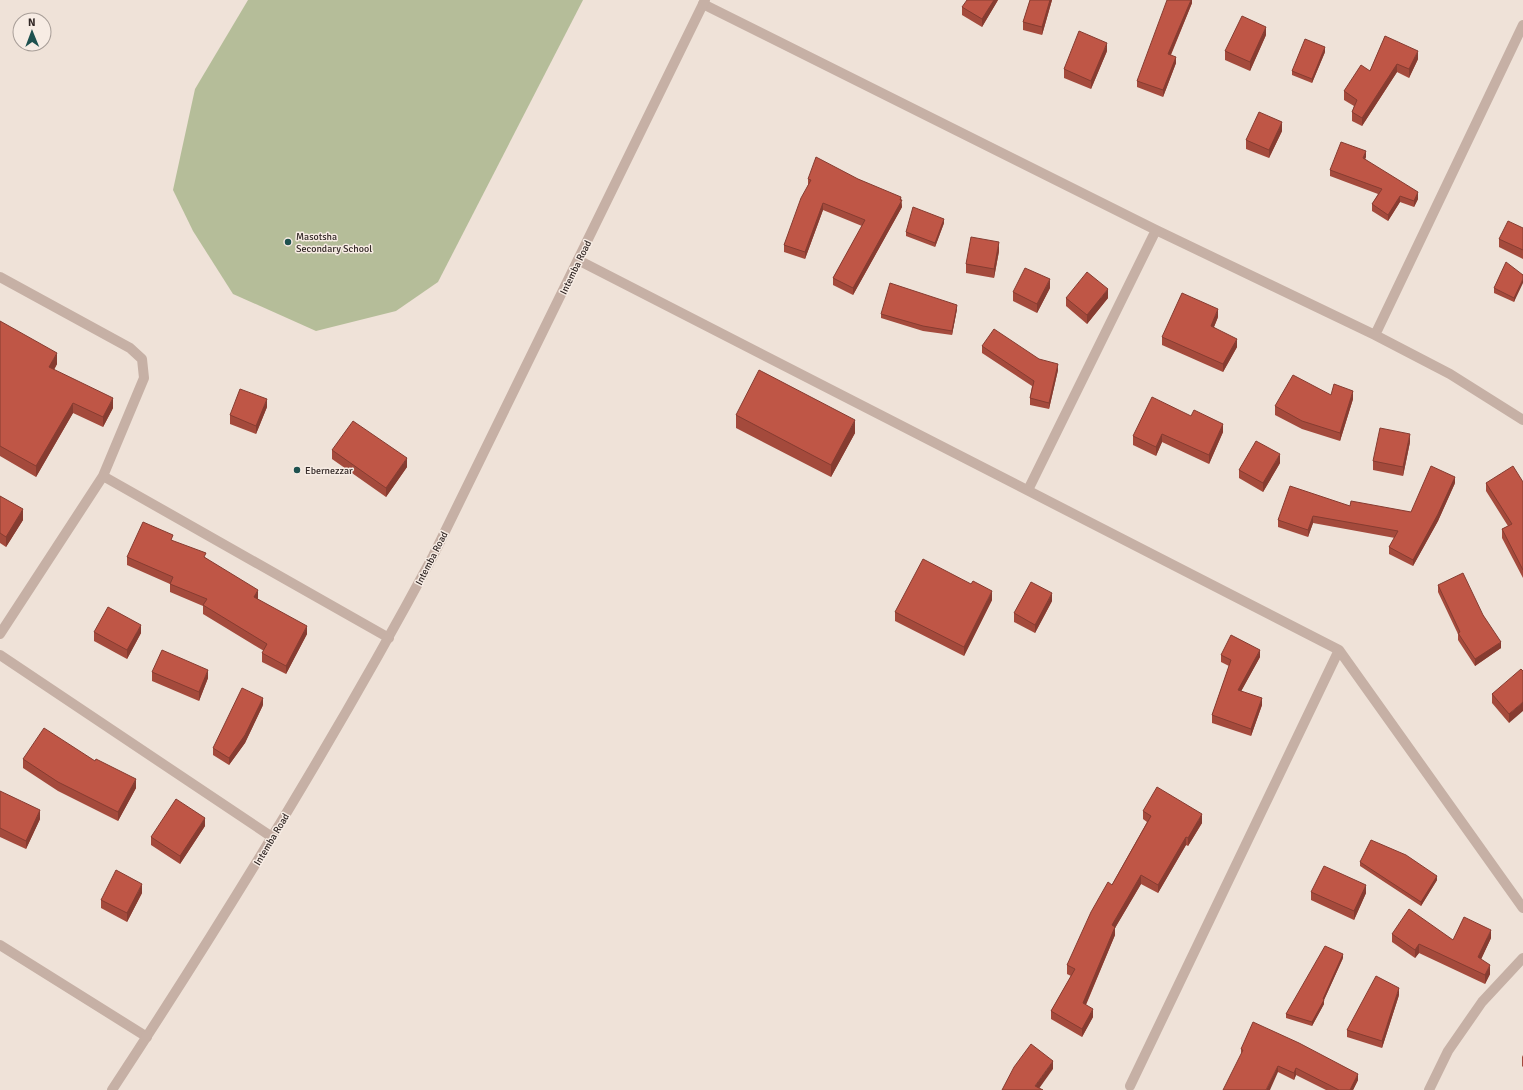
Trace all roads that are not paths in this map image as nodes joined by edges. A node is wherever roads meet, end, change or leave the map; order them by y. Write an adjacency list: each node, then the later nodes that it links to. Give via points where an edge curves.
1 (704, 2): 3 (street); 4 (street, Intemba Road)
2 (1523, 25): 6 (street)
3 (1156, 230): 6 (street); 9 (street)
4 (578, 260): 9 (street); 11 (street, Intemba Road, via 433,556)
5 (0, 277): 8 (street, via 130,348 142,359 144,378)
6 (1375, 335): 7 (street, via 1450,374)
7 (1523, 420)
8 (102, 476): 10 (street); 11 (street)
9 (1028, 490): 12 (street)
10 (0, 634)
11 (389, 638): 14 (street, Intemba Road)
12 (1339, 650): 15 (street); 19 (street)
13 (0, 655): 14 (street)
14 (272, 837): 18 (street, Intemba Road)
15 (1523, 908)
16 (0, 944): 18 (street)
17 (1523, 958): 21 (street, via 1482,1002 1448,1051)
18 (147, 1037): 20 (street, Intemba Road)
19 (1130, 1086)
20 (112, 1090)
21 (1429, 1090)

